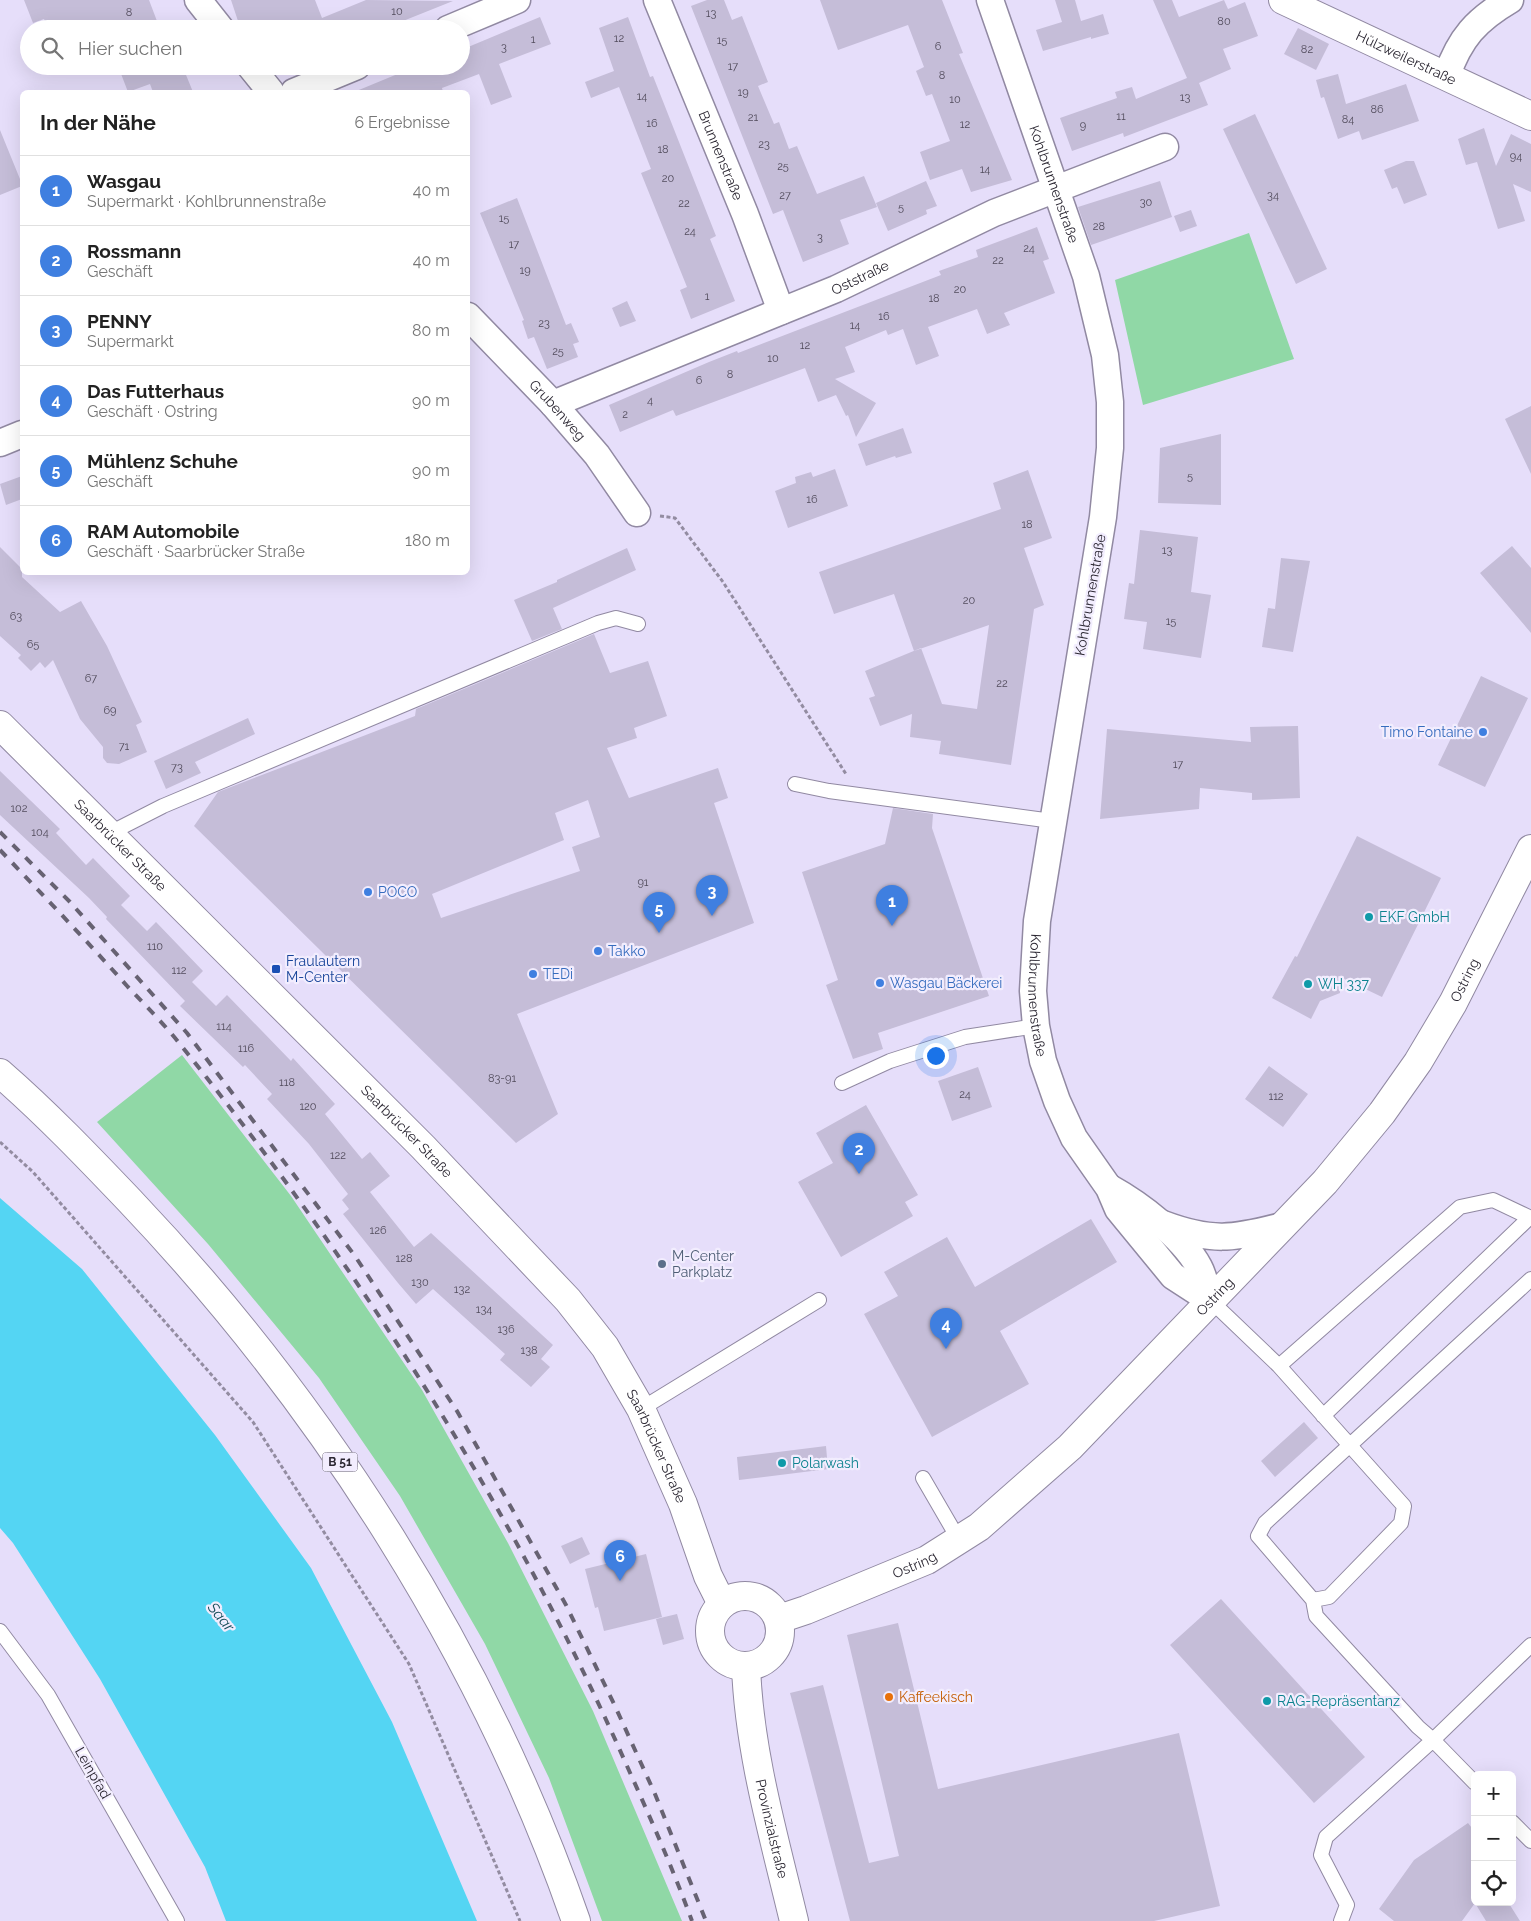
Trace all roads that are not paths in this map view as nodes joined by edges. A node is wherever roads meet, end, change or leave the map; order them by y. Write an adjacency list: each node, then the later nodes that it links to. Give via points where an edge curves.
1 (198, 0): 8 (street)
2 (517, 0): 9 (street)
3 (657, 0): 18 (street, Brunnenstraße, via 746,214)
4 (990, 0): 17 (street, Kohlbrunnenstraße)
5 (1283, 0): 7 (street, Hülzweilerstraße)
6 (1510, 0): 12 (street, via 1487,14 1467,34 1455,53)
7 (1316, 7): 12 (street, Hülzweilerstraße)
8 (214, 20)
9 (469, 20)
10 (257, 75): 13 (street)
11 (335, 75): 14 (street)
12 (1447, 76): 15 (street, Hülzweilerstraße)
13 (269, 90)
14 (299, 90)
15 (1531, 116)
16 (1165, 147): 17 (street, Oststraße)
17 (1055, 188): 18 (street, Oststraße); 27 (street, Kohlbrunnenstraße, via 1098,319 1110,402 1110,448 1104,517)
18 (781, 311): 20 (street, Oststraße)
19 (470, 318): 20 (street, Grubenweg)
20 (552, 404): 23 (street, Grubenweg, via 597,455)
21 (20, 435): 22 (street)
22 (0, 443)
23 (637, 513)
24 (638, 624): 28 (lane, via 616,618 598,623 163,806)
25 (0, 725): 28 (street, Saarbrücker Straße)
26 (795, 784): 27 (lane)
27 (1052, 821): 30 (street, Kohlbrunnenstraße, via 1037,921 1033,991)
28 (110, 833): 41 (street, Saarbrücker Straße, via 423,1146 534,1263 605,1347)
29 (1531, 849): 36 (street, Ostring, via 1480,953 1418,1062 1382,1113 1325,1182)
30 (1036, 1026): 32 (lane, via 965,1037 890,1062); 33 (street, Kohlbrunnenstraße, via 1043,1062 1057,1101 1074,1138)
31 (0, 1073): 57 (street, B 51, via 81,1149 210,1287 308,1414 420,1586 450,1639 531,1804)
32 (842, 1083)
33 (1109, 1188): 35 (street, Kohlbrunnenstraße, via 1130,1199); 39 (street, Kohlbrunnenstraße, via 1118,1209 1161,1263 1173,1276)
34 (1530, 1218): 40 (lane, via 1494,1200 1460,1207); 42 (lane)
35 (1155, 1221): 36 (street, Kohlbrunnenstraße, via 1188,1233 1218,1238 1244,1236); 39 (street, Kohlbrunnenstraße, via 1199,1267)
36 (1282, 1226): 39 (street, Ostring)
37 (1531, 1279): 43 (lane)
38 (819, 1300): 41 (lane)
39 (1210, 1300): 40 (lane); 45 (street, Ostring, via 1064,1453 980,1527)
40 (1279, 1366): 42 (lane)
41 (641, 1409): 47 (street, Saarbrücker Straße)
42 (1323, 1416): 43 (lane)
43 (1349, 1447): 46 (lane, via 1265,1523 1258,1536); 46 (lane, via 1404,1506 1401,1523 1329,1597)
44 (923, 1478): 45 (lane)
45 (959, 1540): 48 (street, Ostring, via 926,1560)
46 (1313, 1600): 52 (lane, via 1316,1616)
47 (722, 1604): 48 (street, via 743,1596 754,1597 765,1601); 51 (street, via 711,1621 711,1641 724,1660)
48 (779, 1619): 51 (street, via 781,1630 774,1651 767,1659)
49 (0, 1631): 56 (lane, Leinpfad, via 48,1695)
50 (1531, 1646): 52 (lane)
51 (746, 1666): 58 (street, Provinzialstraße, via 753,1734)
52 (1433, 1740): 53 (lane); 59 (lane, via 1326,1837 1321,1855 1347,1905)
53 (1471, 1779)
54 (1516, 1826): 55 (lane)
55 (1531, 1841)
56 (177, 1921)
57 (576, 1921)
58 (794, 1921)
59 (1340, 1921)

